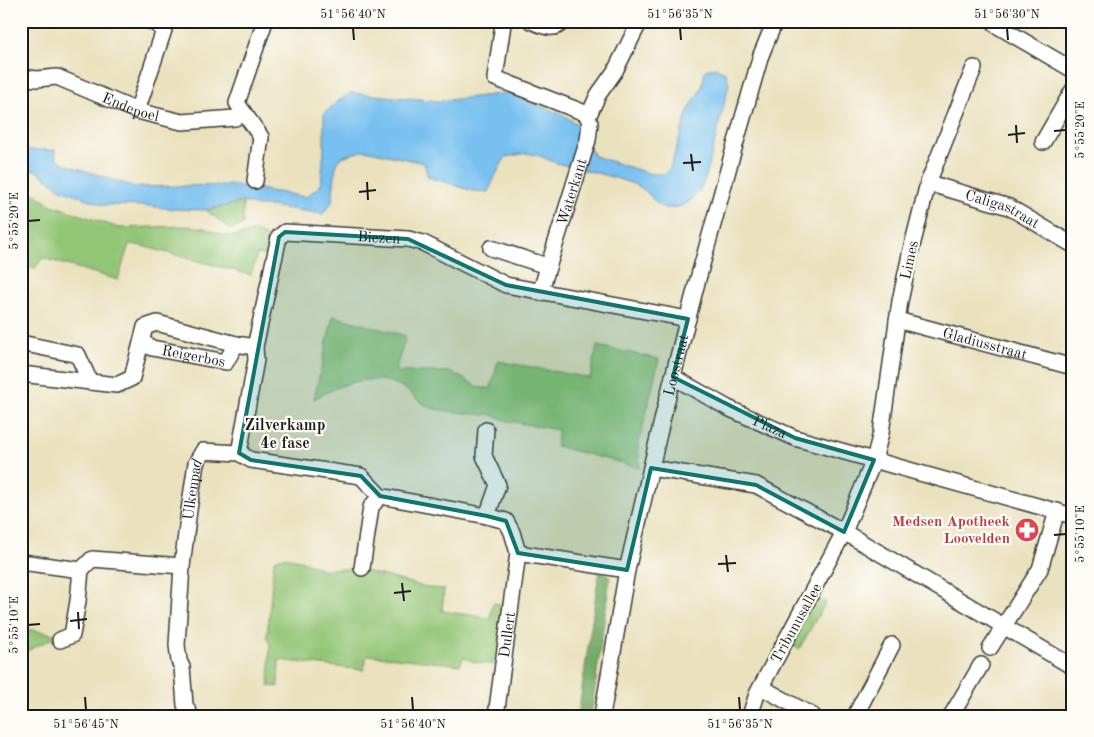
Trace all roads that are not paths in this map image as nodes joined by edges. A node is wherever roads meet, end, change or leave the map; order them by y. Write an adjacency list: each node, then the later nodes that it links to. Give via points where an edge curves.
1 (150, 21): 13 (street, via 164,30)
2 (265, 21): 14 (street, via 237,104)
3 (531, 21): 4 (street, via 552,28)
4 (563, 21)
5 (640, 21): 15 (street, Waterkant)
6 (775, 21): 23 (street, Loostraat, via 761,55)
7 (504, 22): 15 (street, via 495,78)
8 (997, 23): 10 (street)
9 (974, 68): 18 (street, Limes)
10 (1073, 70)
11 (21, 77): 13 (street, Endepoel, via 57,78)
12 (1073, 90): 16 (street)
13 (137, 111): 14 (street, Endepoel, via 182,122 235,118)
14 (244, 113): 17 (street, via 261,137)
15 (588, 117): 21 (street, Waterkant, via 588,140)
16 (1043, 142)
17 (255, 182)
18 (928, 183): 19 (street, Caligastraat, via 1009,207); 24 (street, Limes)
19 (1073, 245)
20 (491, 248): 21 (street)
21 (547, 266): 22 (street, Waterkant)
22 (540, 292): 23 (street, Biezen); 28 (street, Biezen, via 506,285 423,243 408,239 285,232 279,237)
23 (688, 319): 31 (street, Loostraat)
24 (898, 320): 29 (street, Gladiusstraat); 35 (street, Limes)
25 (142, 342): 27 (street, Reigerbos, via 152,348 226,362); 27 (street, Reigerbos, via 145,327 157,323); 32 (street, Reigerbos, via 132,378 117,385)
26 (21, 343): 32 (street, via 78,355)
27 (236, 344): 28 (street, Reigerbos)
28 (255, 346): 34 (street, Biezen, via 256,360)
29 (1073, 367)
30 (21, 374): 32 (street, Reigerbos)
31 (673, 377): 35 (street, Plaza, via 728,408 795,438); 36 (street, Loostraat)
32 (90, 382)
33 (486, 430): 39 (street, via 484,456 498,486)
34 (239, 453): 37 (street, Ulkenpad, via 251,460 361,476); 44 (street, Ulkenpad, via 203,451 196,463)
35 (874, 460): 38 (street, Plaza); 41 (street)
36 (651, 468): 41 (street, via 756,485); 47 (street, Loostraat)
37 (380, 496): 39 (street); 45 (street, via 371,507)
38 (1057, 512): 40 (street, Plaza); 48 (street, via 1040,569)
39 (487, 516): 42 (street, via 506,521)
40 (1073, 516)
41 (844, 532): 48 (street); 54 (street, Tribunusallee)
42 (518, 553): 47 (street); 56 (street, Dullert)
43 (21, 562): 46 (street)
44 (182, 566): 46 (street, via 92,559); 55 (street, Ulkenpad, via 177,649 185,705)
45 (362, 568)
46 (81, 570): 49 (street, via 72,635)
47 (627, 570): 57 (street, Loostraat)
48 (1003, 627): 51 (street); 53 (street)
49 (60, 640)
50 (892, 644): 60 (street)
51 (990, 648)
52 (981, 665): 61 (street)
53 (1073, 667)
54 (761, 687): 58 (street, Tribunusallee); 59 (street)
55 (191, 716)
56 (496, 716)
57 (602, 716)
58 (750, 716)
59 (813, 716)
60 (855, 716)
61 (951, 716)

